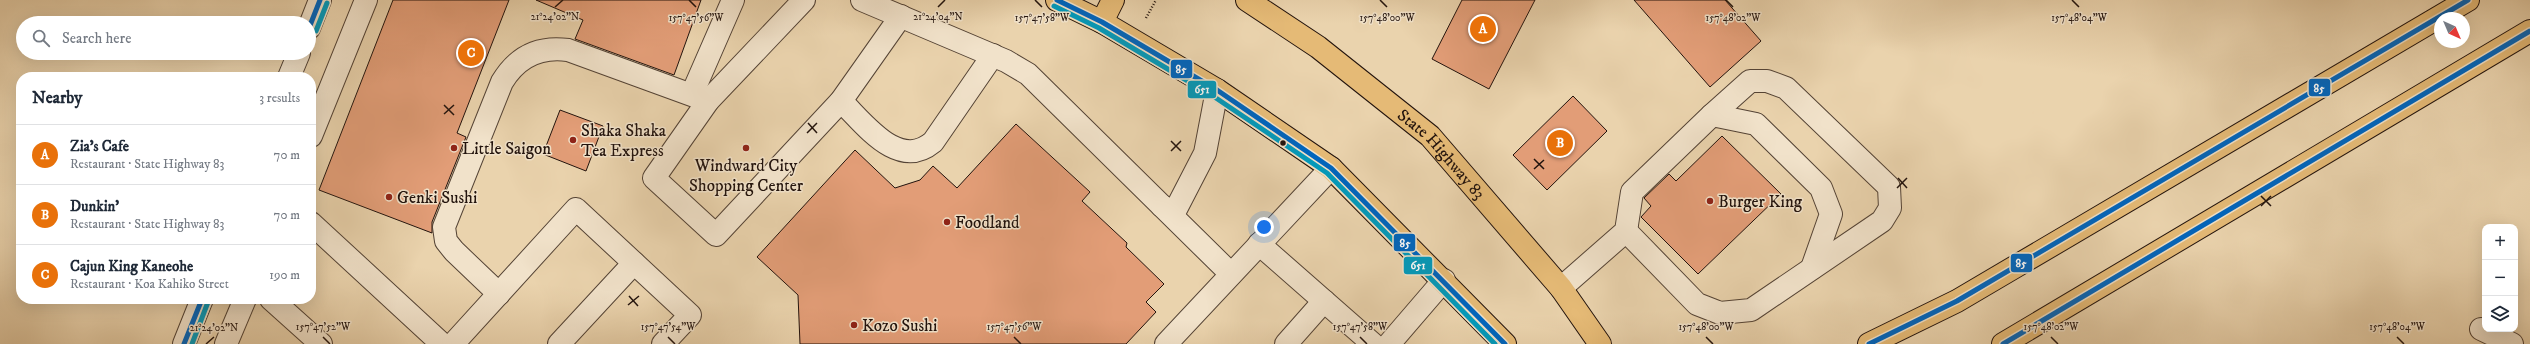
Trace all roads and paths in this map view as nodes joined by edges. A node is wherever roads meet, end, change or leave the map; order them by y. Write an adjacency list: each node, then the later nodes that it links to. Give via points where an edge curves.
1 (320, 0): 11 (street)
2 (366, 0): 23 (street)
3 (733, 0): 20 (street)
4 (804, 0): 20 (street)
5 (862, 0): 12 (street)
6 (1057, 0): 13 (main road)
7 (1113, 0): 13 (main road)
8 (1156, 0): 14 (path)
9 (1248, 0): 33 (main road, State Highway 83, via 1318,47 1430,136)
10 (2468, 0): 54 (main road, via 1957,301)
11 (314, 16)
12 (900, 16): 16 (street); 21 (street)
13 (1102, 22): 19 (main road)
14 (1143, 23)
15 (2530, 31): 40 (main road)
16 (993, 55): 21 (street, via 933,142 919,151 904,152 890,147); 25 (street, via 1028,74)
17 (296, 60): 18 (street)
18 (292, 72)
19 (1217, 90): 24 (main road); 25 (street, via 1205,153 1174,213)
20 (700, 97): 21 (street, via 654,178 716,235); 34 (street, via 573,52 556,49 534,53 510,69 502,82 444,227 446,240 454,251)
21 (841, 101)
22 (1712, 116): 27 (street, via 1632,192); 30 (street, via 1756,124 1821,188 1831,214); 30 (street, via 1750,81 1767,81 1786,88 1889,187 1890,208 1882,222)
23 (316, 124)
24 (1331, 168): 28 (street); 32 (main road)
25 (1162, 206): 31 (street)
26 (316, 227): 46 (street)
27 (1626, 231): 30 (street, via 1697,304 1720,314 1751,310); 33 (street)
28 (1259, 244): 31 (street); 35 (street)
29 (634, 263): 34 (street, via 576,210); 48 (street); 49 (street, via 690,315)
30 (1812, 268)
31 (1231, 274): 50 (street)
32 (1444, 280): 41 (main road); 53 (street)
33 (1561, 288): 42 (main road, State Highway 83)
34 (499, 294): 47 (street)
35 (1324, 301): 51 (street); 52 (street)
36 (200, 304): 43 (street)
37 (243, 304): 44 (street)
38 (277, 304): 45 (street)
39 (2481, 329): 56 (street)
40 (2016, 339): 55 (main road)
41 (1502, 342)
42 (1600, 342)
43 (184, 344)
44 (226, 344)
45 (321, 344)
46 (442, 344)
47 (453, 344)
48 (559, 344)
49 (663, 344)
50 (1166, 344)
51 (1286, 344)
52 (1373, 344)
53 (1389, 344)
54 (1869, 344)
55 (2002, 344)
56 (2512, 344)

